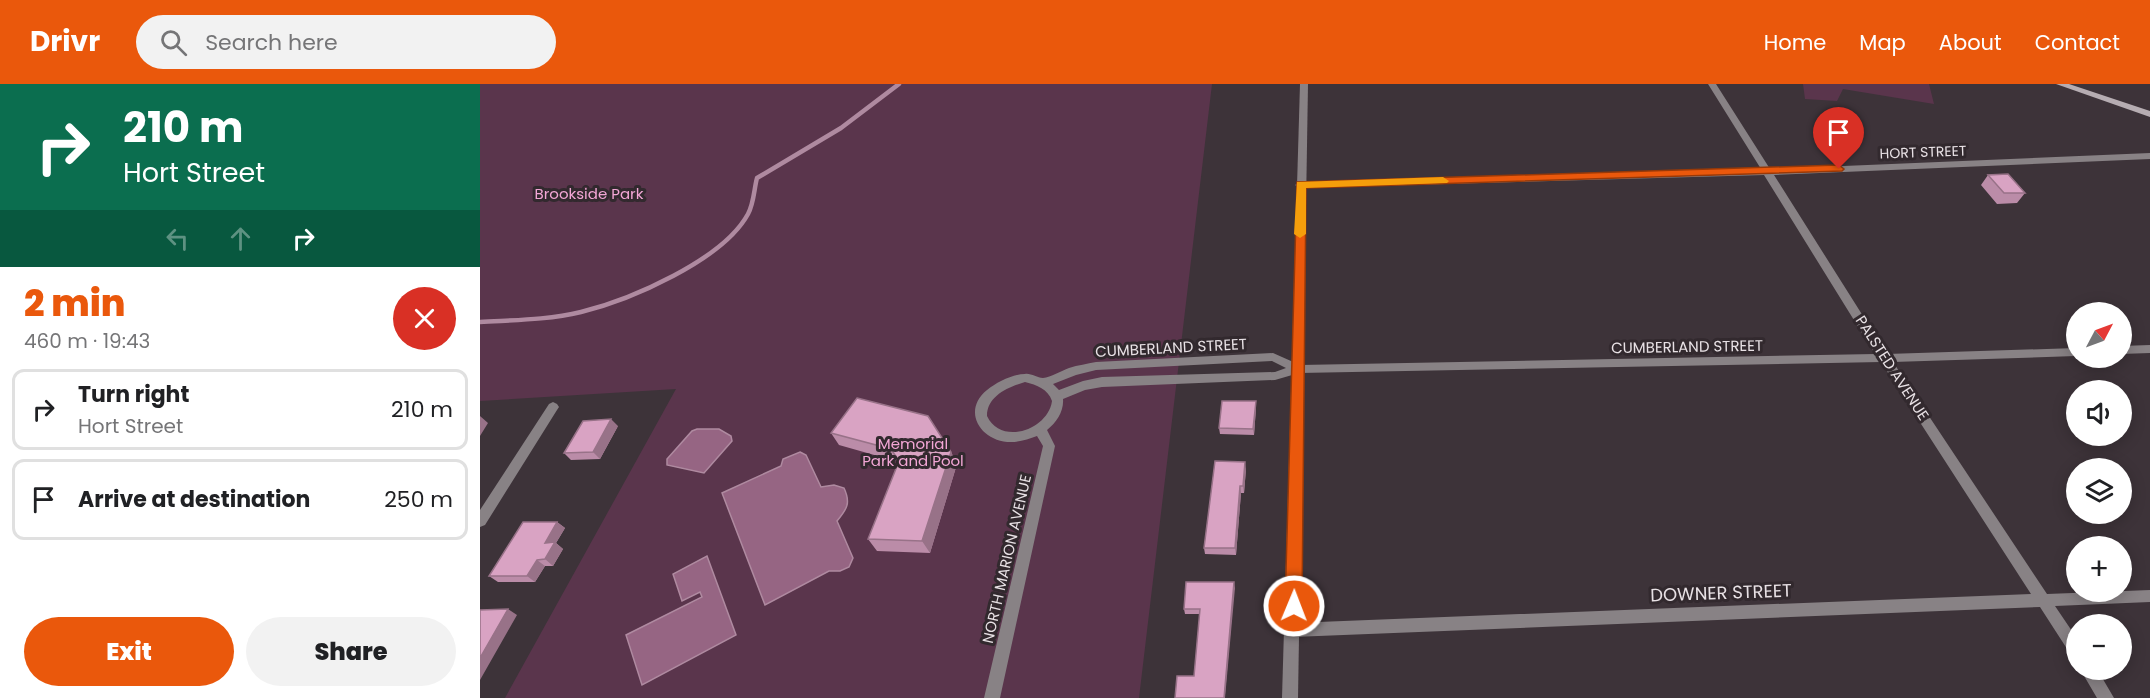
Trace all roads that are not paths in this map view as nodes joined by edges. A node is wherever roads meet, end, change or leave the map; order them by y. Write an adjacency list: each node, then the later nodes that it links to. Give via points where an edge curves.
1 (1304, 84): 7 (street)
2 (1712, 84): 6 (street, PALSTED AVENUE)
3 (2060, 84): 4 (main road)
4 (2150, 114)
5 (2150, 156): 6 (street, HORT STREET)
6 (1767, 172): 7 (street, HORT STREET); 11 (street, PALSTED AVENUE)
7 (1300, 184): 12 (street)
8 (2150, 349): 9 (street)
9 (2132, 350)
10 (2066, 352): 11 (street, CUMBERLAND STREET)
11 (1884, 358): 12 (street, CUMBERLAND STREET); 19 (street, PALSTED AVENUE)
12 (1299, 369): 13 (street, CUMBERLAND STREET, via 1273,357 1151,363 1096,366); 14 (street, CUMBERLAND STREET, via 1275,376 1102,382); 20 (street)
13 (1045, 382): 14 (street); 16 (street, via 1025,378 1003,384 986,399 982,409 986,426 1003,436 1028,435)
14 (1057, 396): 16 (street, via 1055,414)
15 (553, 407): 17 (street)
16 (1040, 429): 23 (street, NORTH MARION AVENUE, via 1049,446)
17 (480, 520)
18 (2150, 596): 19 (street, DOWNER STREET)
19 (2045, 600): 20 (street, DOWNER STREET); 21 (street, PALSTED AVENUE)
20 (1293, 630): 24 (street)
21 (2066, 634)
22 (2095, 680): 25 (street)
23 (992, 698)
24 (1290, 698)
25 (2106, 698)

